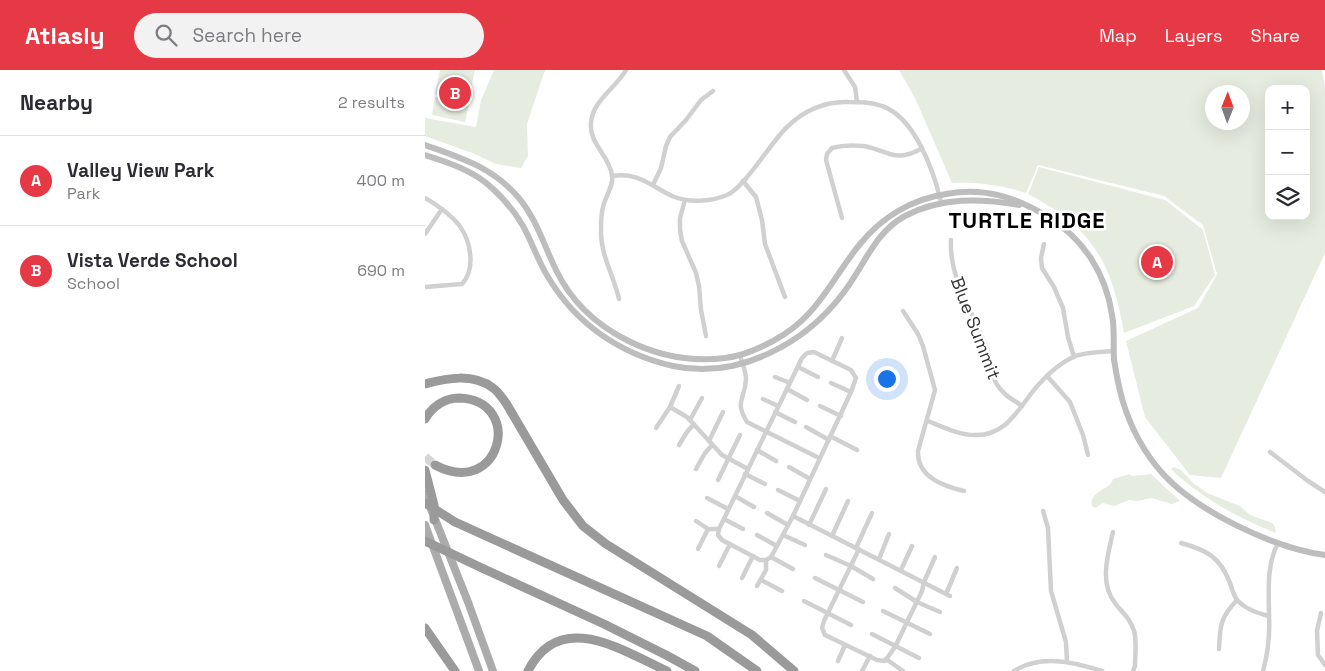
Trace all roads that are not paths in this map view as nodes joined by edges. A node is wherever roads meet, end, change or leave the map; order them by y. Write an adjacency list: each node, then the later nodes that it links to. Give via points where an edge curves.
1 (626, 70): 8 (street, via 596,106 591,123 594,141 607,159)
2 (844, 70): 4 (street, via 855,87)
3 (713, 91): 10 (street, via 701,100 670,137)
4 (857, 102): 6 (street, via 894,111 905,122); 9 (street, via 840,101 801,114 786,127)
5 (425, 145): 32 (street, via 478,165 507,186 533,219 561,280 588,312 609,330 638,346 673,357 708,359)
6 (921, 149): 11 (street); 17 (street, via 905,156 892,156 866,146 832,148 826,160)
7 (425, 155): 35 (street, via 466,170 491,186 523,225 547,276 565,303 590,328 616,346 674,366 710,368)
8 (612, 176): 10 (street, via 633,176); 26 (street, via 602,208 601,233 604,257)
9 (743, 181): 13 (street, via 729,194 701,201); 25 (street, via 756,197 763,220 765,244)
10 (653, 185): 13 (street)
11 (939, 195): 14 (street); 15 (street, via 968,191 991,193); 21 (street, via 887,218 861,242)
12 (425, 198): 16 (street)
13 (685, 200): 29 (street, via 679,230 697,273)
14 (941, 202): 15 (street, via 982,200); 22 (street, via 904,216 887,230 875,242)
15 (1027, 206): 31 (street, via 1068,231 1094,260 1112,315)
16 (442, 209): 18 (street); 23 (street, via 464,233 470,255 468,277 462,284)
17 (843, 218)
18 (425, 234)
19 (951, 240): 51 (street, Blue Summit, via 950,257 954,272 987,348 996,383 1005,396)
20 (1045, 244): 33 (street, via 1042,268 1063,308)
21 (841, 272): 22 (street); 24 (street)
22 (853, 279): 27 (street)
23 (425, 287)
24 (824, 296): 27 (street); 32 (street, via 791,331)
25 (785, 297)
26 (619, 299)
27 (835, 303): 35 (street, via 808,330 766,356)
28 (903, 311): 58 (street, via 918,334 934,382 935,395)
29 (706, 336)
30 (842, 338): 34 (street)
31 (1114, 351): 33 (street); 115 (street, via 1124,404 1134,431 1165,476 1209,510 1247,531)
32 (740, 355): 35 (street)
33 (1074, 356): 37 (street)
34 (832, 361): 36 (street, via 814,352 807,353); 45 (street, via 851,370 856,378)
35 (743, 364): 63 (street, via 746,377 741,410 747,422)
36 (798, 367): 39 (street); 42 (street)
37 (1047, 376): 51 (street); 71 (street, via 1071,402)
38 (775, 377): 42 (street)
39 (818, 377)
40 (831, 383): 45 (street)
41 (425, 384): 174 (highway, via 465,378 494,388 563,500 583,526 606,544 752,635)
42 (790, 384): 44 (street)
43 (679, 386): 52 (street)
44 (787, 389): 48 (street); 49 (street)
45 (851, 392): 55 (street)
46 (702, 398): 57 (street)
47 (763, 399): 49 (street)
48 (807, 400)
49 (778, 406): 54 (street)
50 (820, 406): 55 (street)
51 (1022, 406): 58 (street, via 999,430 977,436)
52 (670, 407): 57 (street); 62 (street)
53 (723, 412): 66 (street)
54 (775, 412): 59 (street); 63 (street)
55 (841, 416): 65 (street)
56 (425, 419): 75 (highway, via 436,406 447,400 467,398 487,408 498,427 496,450 481,468 457,473)
57 (690, 420): 60 (street)
58 (927, 421): 85 (street, via 918,451 920,464 935,481)
59 (795, 422)
60 (695, 424): 66 (street); 67 (street)
61 (806, 427): 65 (street)
62 (656, 428)
63 (765, 431): 68 (street); 72 (street)
64 (740, 435): 73 (street)
65 (830, 438): 69 (street); 72 (street)
66 (710, 443): 73 (street); 77 (street)
67 (679, 446)
68 (757, 450): 74 (street); 79 (street)
69 (857, 450)
70 (1270, 452): 86 (street)
71 (1088, 455)
72 (819, 458): 80 (street)
73 (729, 459): 79 (street); 81 (street)
74 (776, 461)
75 (435, 465)
76 (789, 467): 80 (street)
77 (696, 469)
78 (425, 470): 100 (highway, via 434,505)
79 (746, 472): 82 (street); 88 (street)
80 (810, 478): 90 (street)
81 (718, 480)
82 (765, 484)
83 (826, 489): 104 (street)
84 (778, 490): 90 (street)
85 (964, 490)
86 (1325, 492)
87 (425, 494): 100 (main road)
88 (735, 496): 93 (street); 94 (street)
89 (707, 498): 94 (street)
90 (800, 501): 98 (street)
91 (848, 502): 112 (street)
92 (425, 504): 173 (highway, bridge, via 455,522 707,636)
93 (754, 507)
94 (728, 509): 99 (street)
95 (1043, 511): 164 (street, via 1048,528 1051,591 1066,642)
96 (767, 513): 103 (street)
97 (872, 513): 120 (street)
98 (793, 516): 103 (street); 104 (street)
99 (724, 519): 106 (street); 107 (street)
100 (434, 520): 169 (main road)
101 (696, 521): 105 (street)
102 (425, 525): 168 (main road)
103 (788, 525): 111 (street)
104 (809, 525): 112 (street)
105 (708, 529): 106 (street); 121 (street)
106 (719, 529): 116 (street, via 718,535)
107 (743, 529)
108 (1113, 532): 180 (street, via 1106,561 1106,584 1135,633)
109 (889, 534): 127 (street)
110 (757, 535): 117 (street)
111 (783, 535): 117 (street); 118 (street)
112 (832, 536): 120 (street)
113 (425, 541): 172 (highway, bridge, via 604,624)
114 (1181, 543): 143 (street, via 1206,551 1218,561)
115 (1278, 543): 123 (street); 151 (street, via 1271,567)
116 (730, 544): 124 (street); 129 (street)
117 (777, 546): 125 (street)
118 (805, 546)
119 (912, 546): 133 (street)
120 (857, 548): 127 (street); 130 (street)
121 (697, 549)
122 (826, 555): 130 (street)
123 (1325, 555)
124 (753, 556): 128 (street); 134 (street)
125 (771, 557): 128 (street); 132 (street)
126 (935, 557): 138 (street)
127 (879, 559): 133 (street)
128 (766, 560): 137 (street)
129 (719, 566)
130 (851, 566): 136 (street); 141 (street)
131 (957, 568): 138 (street, via 948,595)
132 (793, 569)
133 (901, 570): 138 (street)
134 (742, 578)
135 (815, 578): 141 (street)
136 (873, 579)
137 (761, 580): 139 (street); 142 (street)
138 (923, 582): 146 (street)
139 (757, 586)
140 (895, 588): 146 (street)
141 (839, 590): 145 (street); 149 (street)
142 (782, 591)
143 (1237, 600): 151 (street, via 1254,612); 159 (street, via 1225,612)
144 (803, 601): 149 (street)
145 (863, 602)
146 (917, 602): 148 (street); 152 (street)
147 (883, 611): 152 (street)
148 (940, 612)
149 (828, 613): 153 (street); 157 (street, via 822,628 825,636)
150 (1321, 613): 166 (street, via 1317,631 1318,655)
151 (1269, 616): 181 (street)
152 (906, 624): 156 (street); 158 (street)
153 (851, 625)
154 (425, 628): 167 (highway)
155 (872, 634): 158 (street)
156 (930, 634)
157 (845, 645): 160 (street); 163 (street)
158 (895, 647): 161 (street); 162 (street)
159 (1219, 649)
160 (870, 656): 162 (street); 175 (street)
161 (919, 658)
162 (885, 660): 165 (street)
163 (838, 661)
164 (1067, 662): 178 (street, via 1036,662); 179 (street)
165 (894, 665): 176 (street); 177 (street)
166 (1325, 665)
167 (455, 671)
168 (479, 671)
169 (493, 671)
170 (528, 671): 171 (highway, via 547,648 563,640 581,637 600,640)
171 (667, 671)
172 (695, 671)
173 (757, 671)
174 (794, 671)
175 (862, 671)
176 (891, 671)
177 (903, 671)
178 (1014, 671)
179 (1102, 671)
180 (1133, 671)
181 (1263, 671)

